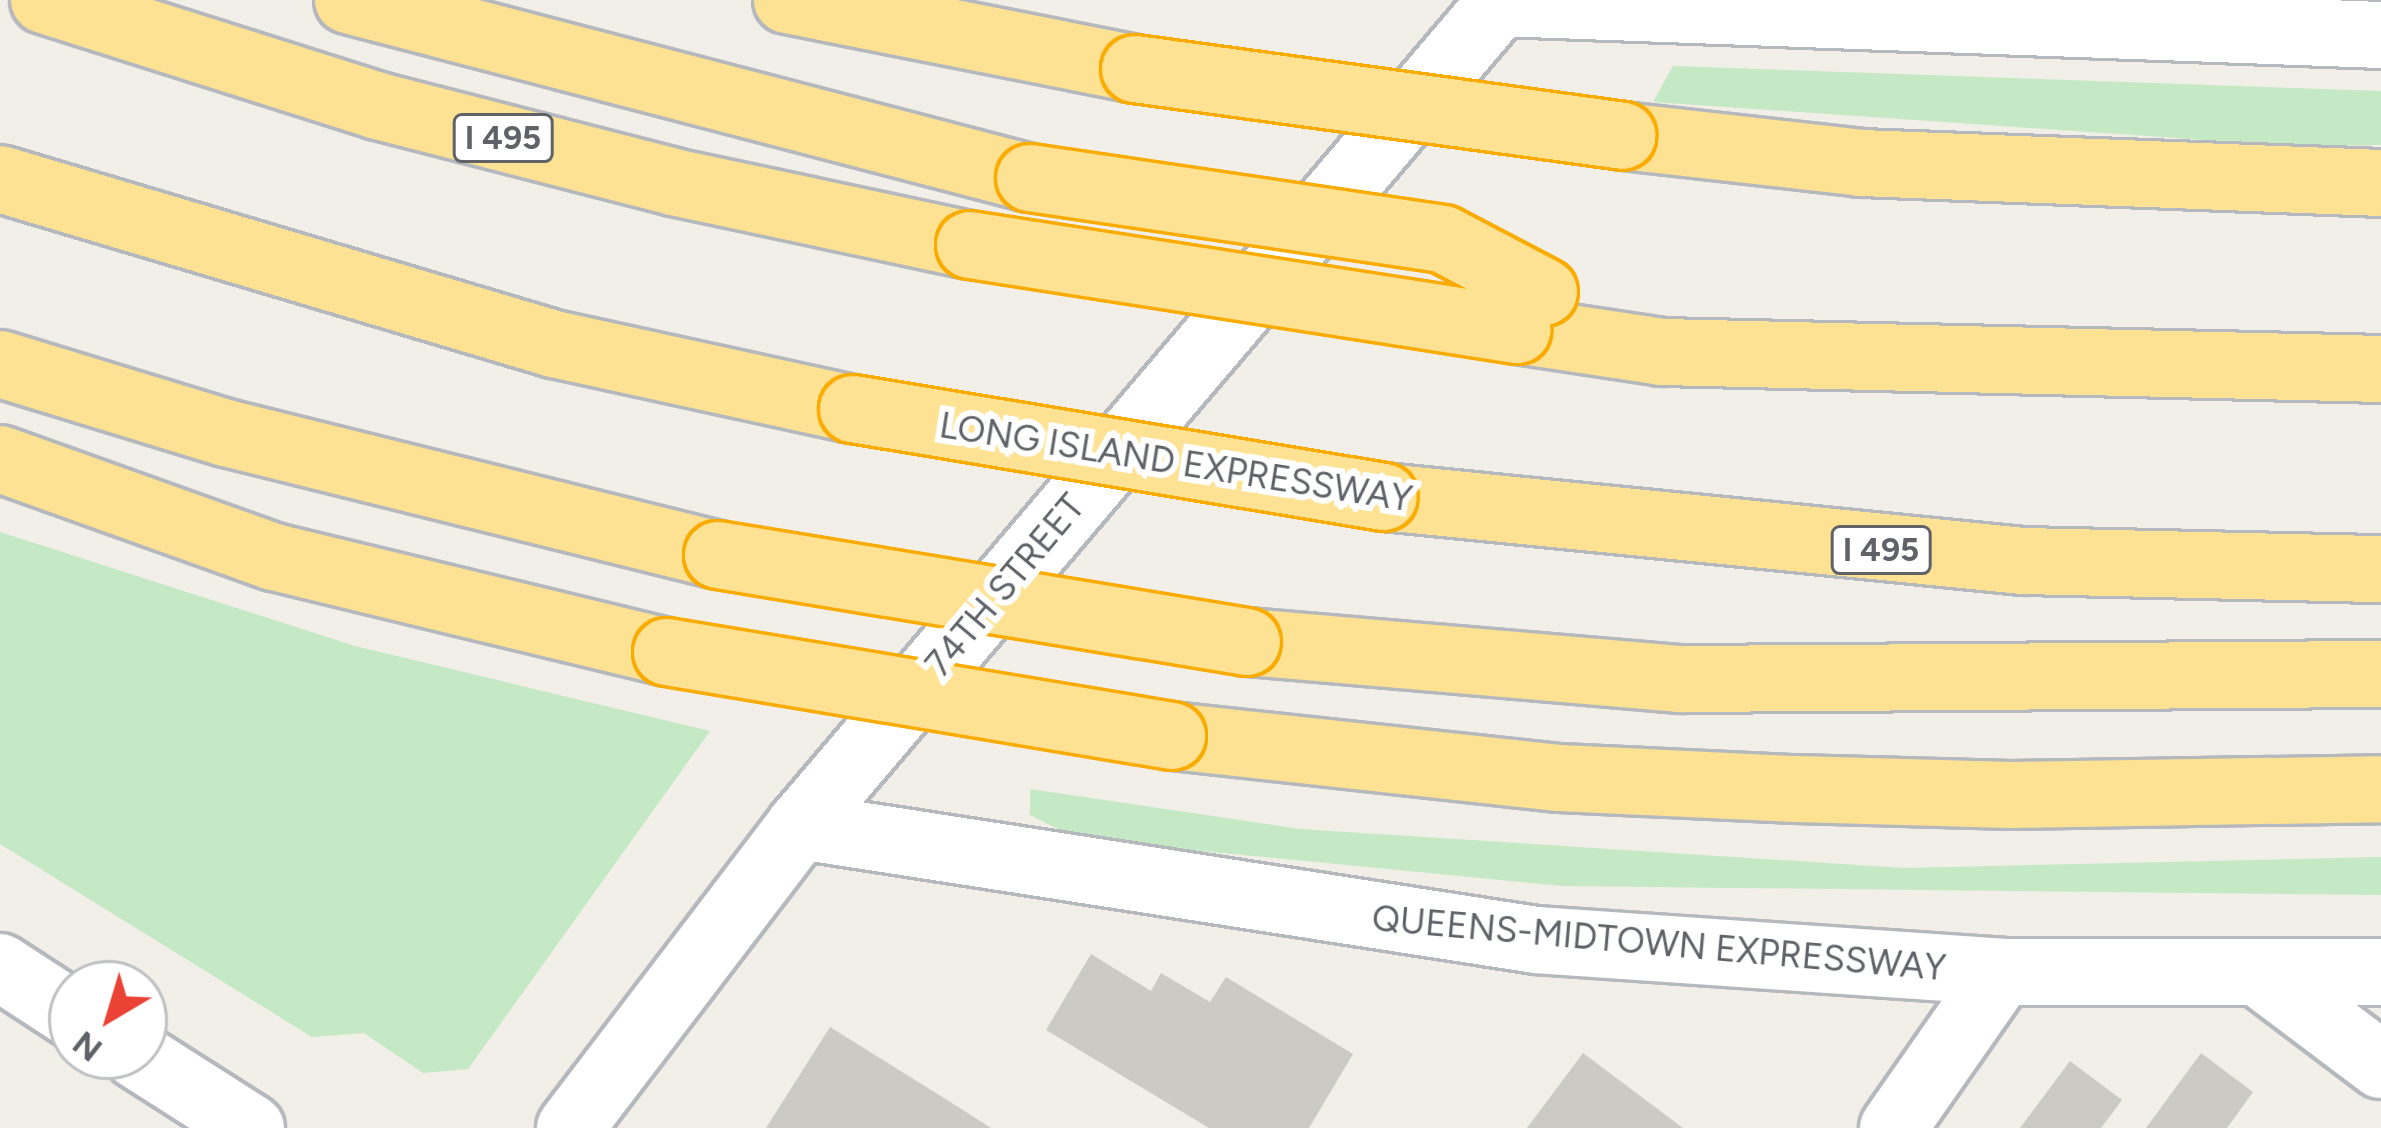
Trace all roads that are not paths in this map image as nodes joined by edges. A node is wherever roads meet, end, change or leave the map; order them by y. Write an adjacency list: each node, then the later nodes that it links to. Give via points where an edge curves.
1 (44, 0): 8 (highway, I 495, bridge, via 378,106 970,245)
2 (348, 0): 8 (highway, bridge, via 1030,178 1443,239)
3 (787, 0): 7 (highway, bridge, via 1135,69 1622,136 1861,163)
4 (1491, 1): 5 (street); 15 (street, 74TH STREET)
5 (2381, 35)
6 (0, 179): 12 (highway, LONG ISLAND EXPRESSWAY / I 495, bridge, via 554,344 853,410 1384,497 2023,561)
7 (2381, 183)
8 (1531, 311): 10 (highway, I 495, via 1662,352)
9 (0, 364): 13 (highway, bridge, via 271,445 718,555 1247,642 1680,679)
10 (2381, 369)
11 (0, 459): 14 (highway, bridge, via 274,556 667,652 1172,736 1537,776 1773,788 2012,795)
12 (2381, 569)
13 (2381, 674)
14 (2381, 789)
15 (800, 826): 17 (street, QUEENS-MIDTOWN EXPRESSWAY, via 1512,937); 24 (street, 74TH STREET)
16 (0, 968): 20 (street)
17 (2002, 972): 19 (street, QUEENS-MIDTOWN EXPRESSWAY); 25 (street)
18 (2381, 972): 19 (street, QUEENS-MIDTOWN EXPRESSWAY)
19 (2263, 976): 21 (street)
20 (48, 998)
21 (2381, 1064)
22 (168, 1075): 23 (street)
23 (251, 1128)
24 (570, 1128)
25 (1893, 1128)

